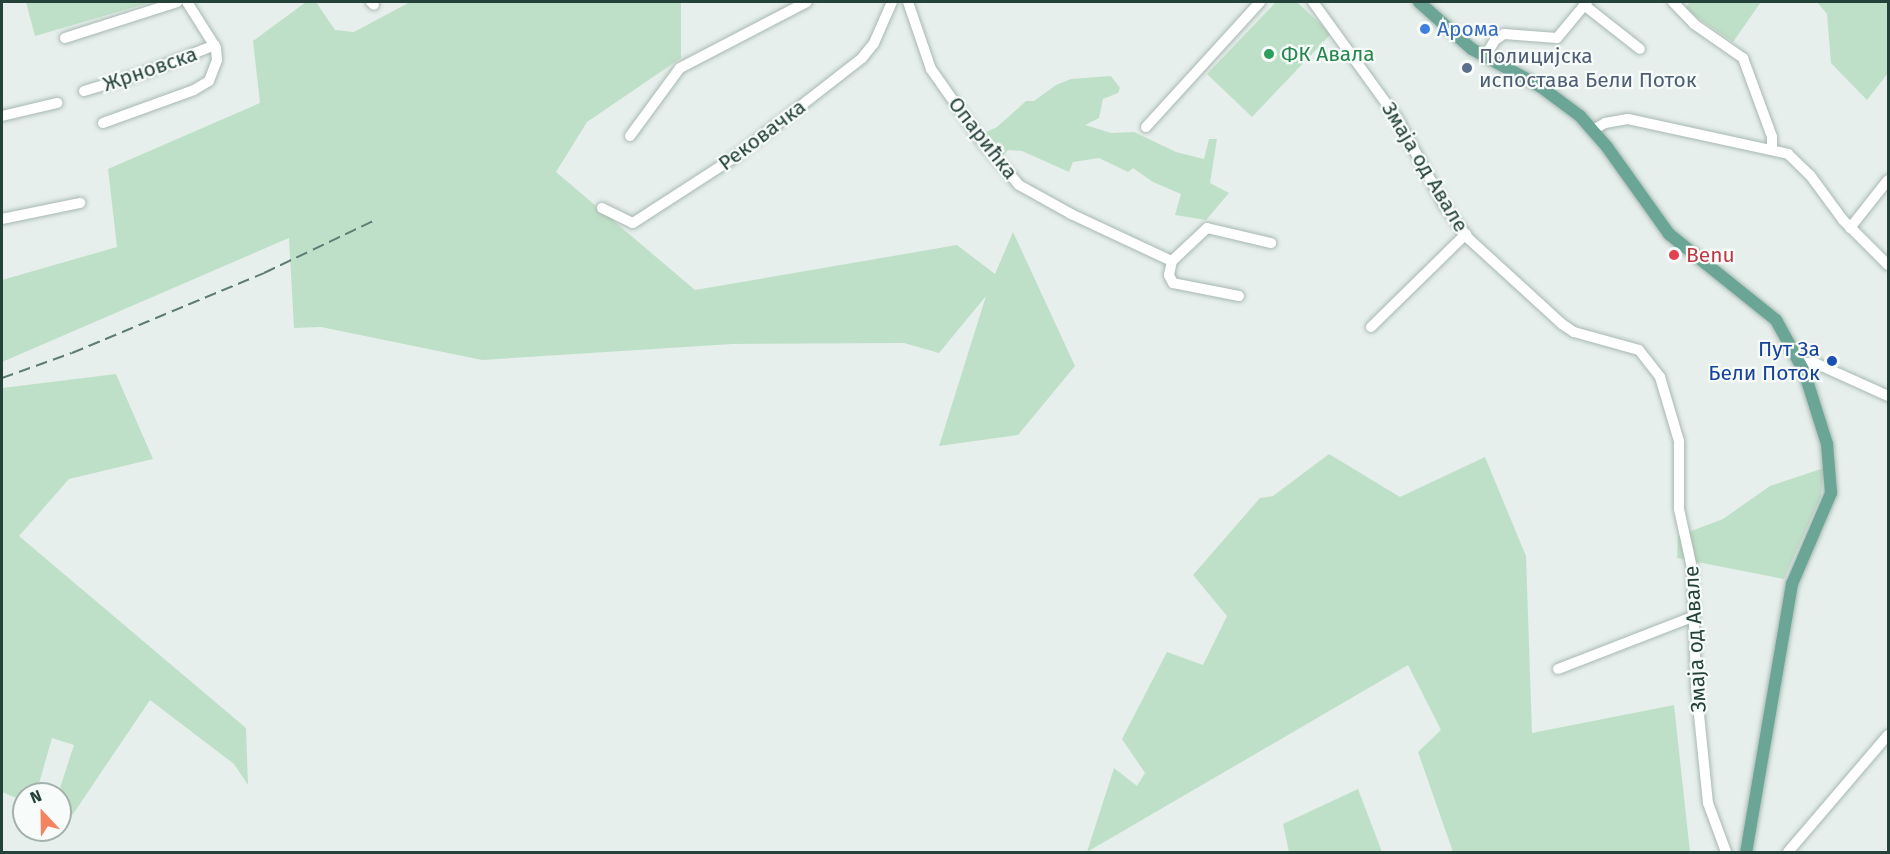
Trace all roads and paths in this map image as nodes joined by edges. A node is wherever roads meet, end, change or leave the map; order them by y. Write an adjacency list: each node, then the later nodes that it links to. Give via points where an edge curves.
1 (177, 2): 11 (street)
2 (187, 2): 12 (street)
3 (807, 2): 21 (street, via 680,68)
4 (892, 2): 25 (street, Рековачка, via 874,43 862,58 735,157 633,223)
5 (908, 2): 30 (street, Опарићка, via 931,69 983,143 1019,185)
6 (1260, 2): 19 (street)
7 (1313, 2): 28 (street, Змаја од Авале, via 1397,118 1444,205)
8 (1419, 2): 14 (main road)
9 (1673, 2): 22 (street, via 1694,24 1745,61 1772,137)
10 (1585, 3): 13 (street); 14 (street, via 1557,38 1504,34 1495,40)
11 (65, 38)
12 (215, 45): 15 (street, Жрновска); 18 (street, via 217,60 204,85)
13 (1640, 49)
14 (1485, 57): 20 (main road, via 1554,95)
15 (84, 91)
16 (57, 103): 17 (street)
17 (2, 116)
18 (103, 123)
19 (1146, 126)
20 (1593, 130): 22 (street, via 1607,122 1628,119); 34 (main road, via 1665,230 1694,257 1764,308 1785,332)
21 (630, 136)
22 (1772, 150): 27 (street, via 1788,154 1805,169)
23 (1888, 180): 27 (street)
24 (80, 203): 26 (street)
25 (602, 208)
26 (2, 219)
27 (1850, 228): 31 (street)
28 (1466, 234): 33 (street); 36 (street, Змаја од Авале, via 1494,265 1562,324 1588,336 1631,346 1655,368 1668,396 1679,441 1679,509 1692,568)
29 (1271, 243): 30 (street, via 1207,228)
30 (1172, 261): 32 (street, via 1169,275 1173,283)
31 (1888, 265)
32 (1239, 296)
33 (1371, 327)
34 (1801, 363): 35 (street, via 1815,363); 40 (main road, via 1827,444 1832,487 1790,594)
35 (1888, 396)
36 (1692, 617): 37 (street); 39 (street, Змаја од Авале, via 1708,803)
37 (1558, 669)
38 (1888, 735): 41 (street)
39 (1726, 852)
40 (1746, 852)
41 (1788, 852)

